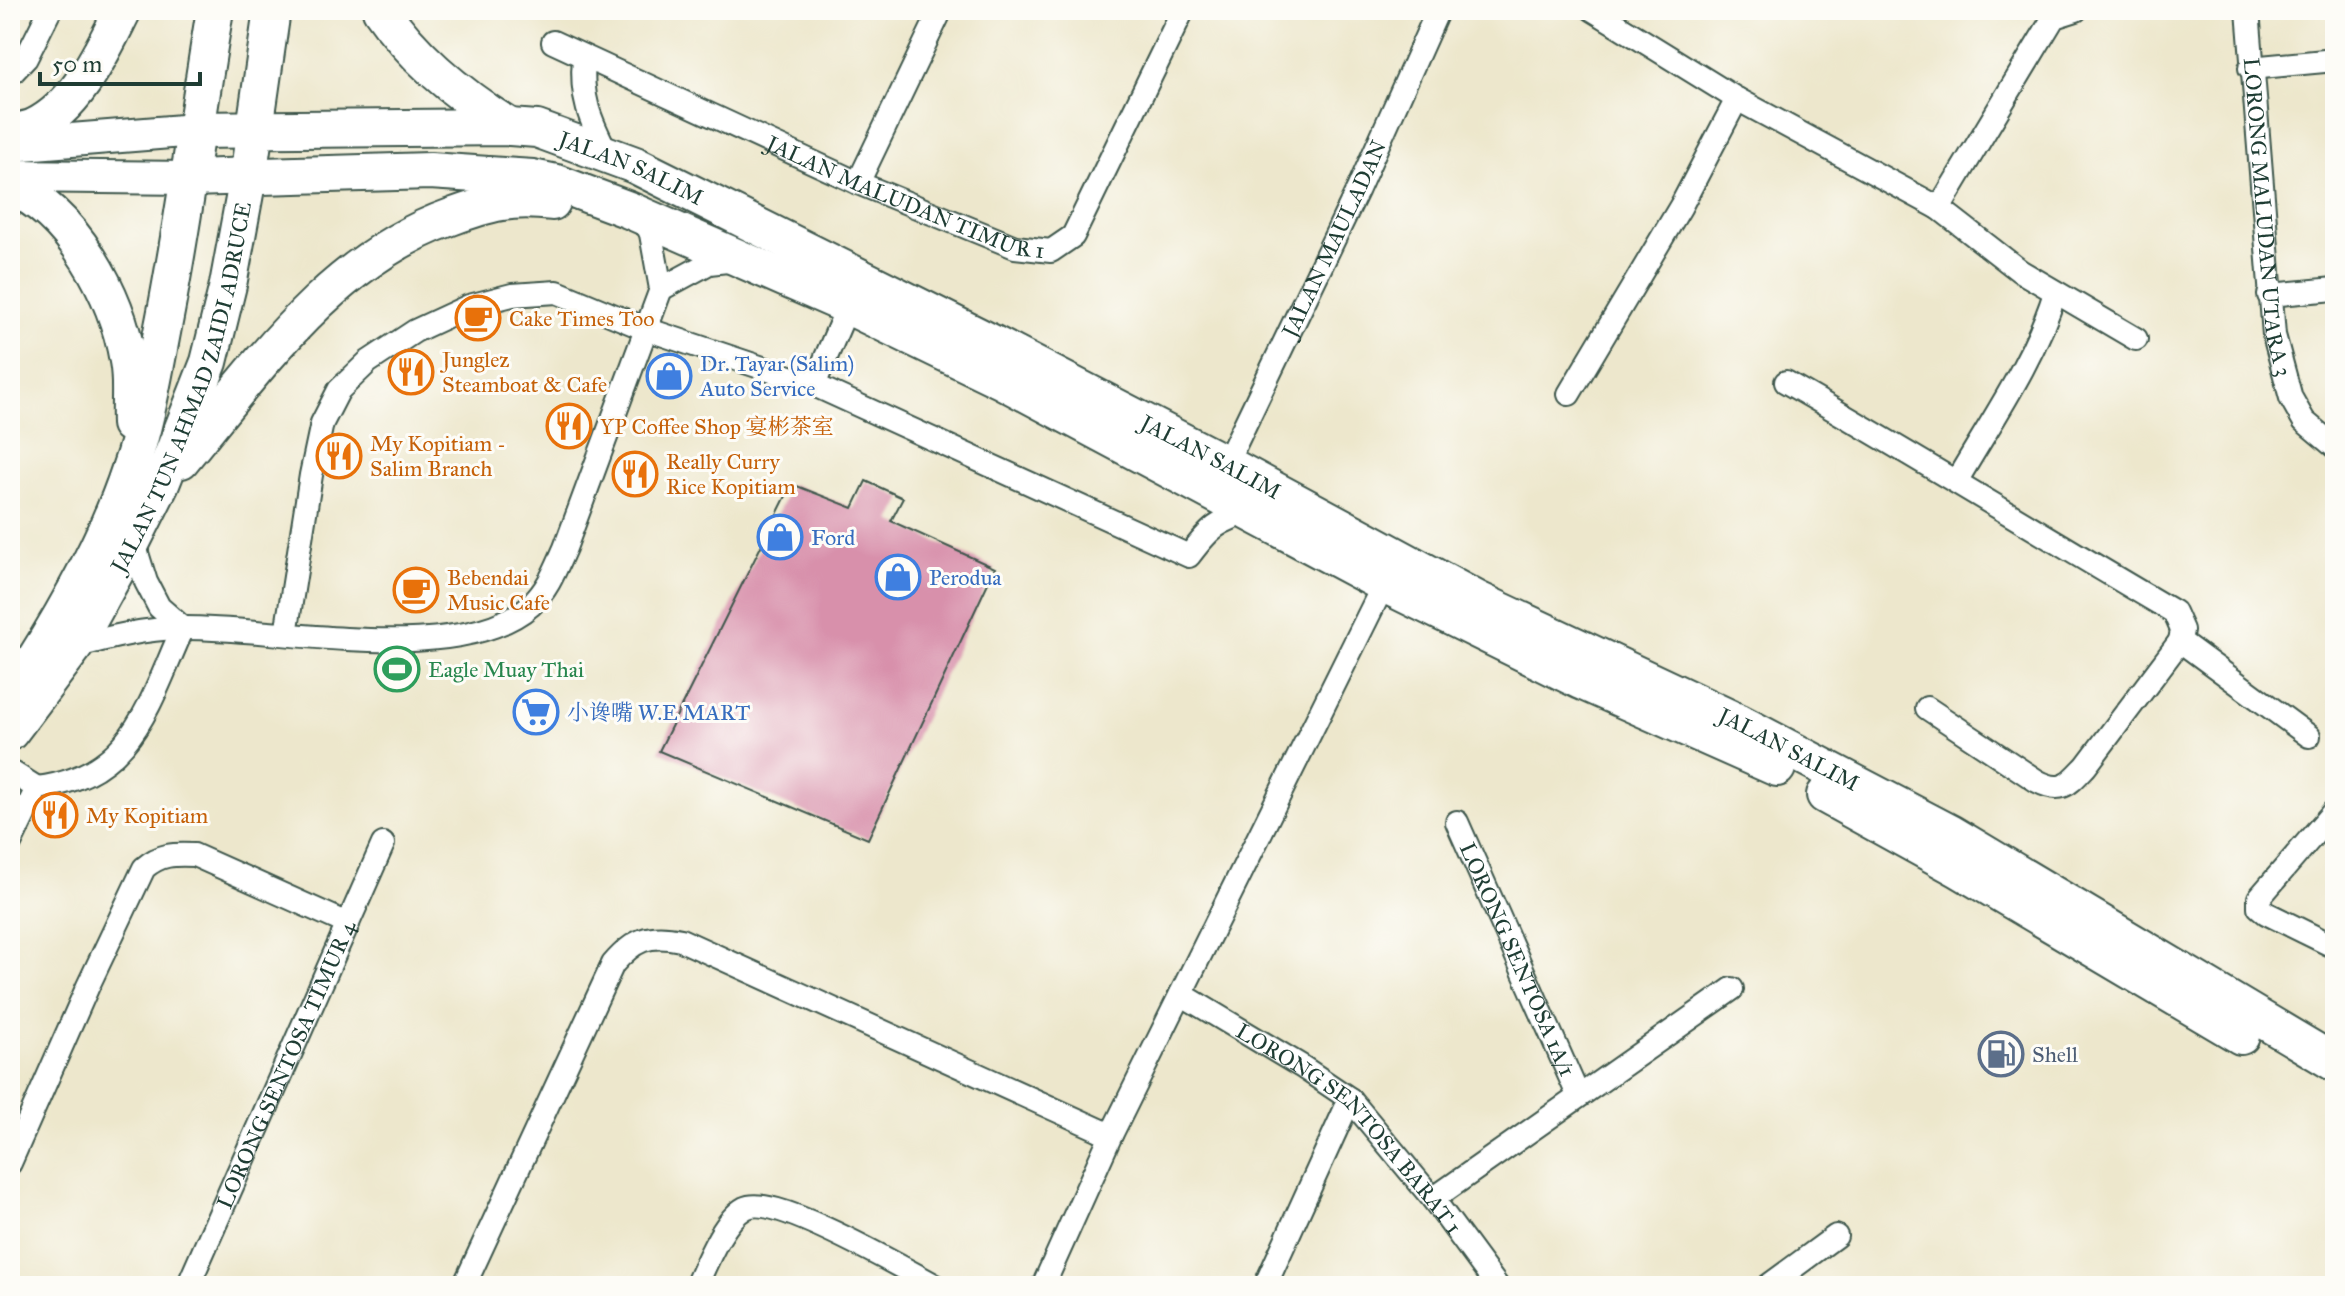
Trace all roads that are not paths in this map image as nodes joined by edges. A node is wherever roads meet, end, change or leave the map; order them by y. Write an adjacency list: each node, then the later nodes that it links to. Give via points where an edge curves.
1 (50, 10): 17 (street, via 26,58)
2 (123, 10): 22 (main road, via 81,84 59,111 33,128)
3 (215, 10): 21 (main road, JALAN TUN AHMAD ZAIDI ADRUCE)
4 (272, 10): 20 (main road, JALAN TUN AHMAD ZAIDI ADRUCE)
5 (381, 10): 19 (main road, via 433,70)
6 (941, 10): 28 (street)
7 (1183, 10): 28 (street, JALAN MALUDAN TIMUR 1, via 1073,236 1051,251 1015,247)
8 (1438, 10): 44 (street, JALAN MAULADAN)
9 (1593, 10): 18 (street)
10 (2076, 10): 12 (street)
11 (2248, 10): 16 (street, LORONG MALUDAN UTARA 3)
12 (2048, 13): 30 (street)
13 (553, 42): 14 (street, JALAN MALUDAN TIMUR 1)
14 (584, 57): 24 (street, via 587,114); 28 (street, JALAN MALUDAN TIMUR 1)
15 (2335, 60): 16 (street)
16 (2250, 68): 36 (street, LORONG MALUDAN UTARA 3)
17 (10, 75)
18 (1737, 99): 30 (street); 42 (street, via 1681,206)
19 (510, 127): 20 (main road, JALAN SALIM); 24 (main road, JALAN SALIM, via 537,129)
20 (256, 128): 21 (main road, JALAN SALIM); 26 (main road, JALAN TUN AHMAD ZAIDI ADRUCE)
21 (195, 130): 23 (street, JALAN SALIM); 27 (main road, JALAN TUN AHMAD ZAIDI ADRUCE)
22 (10, 133)
23 (10, 145)
24 (608, 155): 44 (main road, JALAN SALIM)
25 (10, 176): 27 (street, JALAN SALIM)
26 (248, 177): 27 (main road, JALAN SALIM); 31 (main road, JALAN SALIM, via 430,171 533,178); 45 (main road, JALAN TUN AHMAD ZAIDI ADRUCE, via 209,362)
27 (190, 178): 45 (main road, JALAN TUN AHMAD ZAIDI ADRUCE, via 154,377)
28 (858, 183)
29 (10, 186): 45 (main road, via 25,192 64,227 99,272 129,361)
30 (1939, 208): 35 (street)
31 (636, 213): 32 (main road, JALAN SALIM); 33 (street, via 651,234); 45 (main road, via 528,199 490,202 428,225 374,254 325,294)
32 (742, 260): 33 (street, via 709,263); 37 (main road, JALAN SALIM)
33 (661, 289): 38 (street)
34 (2335, 289): 36 (street)
35 (2055, 293): 39 (street); 46 (street, via 2031,353)
36 (2269, 295): 43 (street, LORONG MALUDAN UTARA 3, via 2284,378 2304,421)
37 (848, 306): 41 (street); 47 (main road, JALAN SALIM)
38 (646, 329): 41 (street); 51 (street, via 565,548 532,604 503,623 464,636 414,641); 51 (street, via 557,292 512,295 469,306 415,331 368,362 339,390 322,423)
39 (2136, 339)
40 (1786, 382): 46 (street)
41 (814, 385): 47 (street, via 1189,556 1224,519)
42 (1569, 394)
43 (2335, 447)
44 (1226, 464): 68 (main road, JALAN SALIM, via 1478,600 1738,722 1950,833)
45 (146, 476): 48 (main road, JALAN TUN AHMAD ZAIDI ADRUCE); 54 (main road, JALAN TUN AHMAD ZAIDI ADRUCE, via 97,546)
46 (1957, 480): 52 (street, via 2174,612 2182,630)
47 (1252, 511): 49 (main road, JALAN SALIM)
48 (133, 540): 50 (street, via 159,607); 53 (main road, JALAN TUN AHMAD ZAIDI ADRUCE)
49 (1384, 584): 67 (street); 69 (main road, JALAN SALIM, via 1581,681 1776,767)
50 (183, 628): 51 (street); 53 (street, via 120,634); 59 (street, via 138,728 109,760 80,779)
51 (286, 634)
52 (2180, 641): 55 (street, via 2086,766 2060,788 2037,781); 57 (street)
53 (74, 647): 56 (main road, JALAN TUN AHMAD ZAIDI ADRUCE)
54 (10, 697)
55 (1927, 708)
56 (10, 732)
57 (2309, 736)
58 (10, 771): 59 (street)
59 (37, 788): 62 (street)
60 (2335, 810): 65 (street, via 2259,898 2266,913)
61 (1457, 822): 70 (street, LORONG SENTOSA 1A/1)
62 (10, 844)
63 (383, 844): 64 (street, LORONG SENTOSA TIMUR 4)
64 (348, 924): 73 (street, via 194,855 155,858 144,868); 76 (street, LORONG SENTOSA TIMUR 4)
65 (2335, 947)
66 (1732, 989): 70 (street)
67 (1181, 994): 71 (street, LORONG SENTOSA BARAT 1); 72 (street)
68 (2335, 1063)
69 (2335, 1090)
70 (1578, 1095): 74 (street)
71 (1350, 1099): 74 (street, LORONG SENTOSA BARAT 1); 81 (street)
72 (1111, 1135): 77 (street, via 681,940 662,936 639,941 613,964); 80 (street)
73 (10, 1163)
74 (1433, 1199): 82 (street, LORONG SENTOSA BARAT 1)
75 (1836, 1236): 83 (street)
76 (188, 1286)
77 (464, 1286)
78 (696, 1286): 79 (street, via 712,1250 747,1206 767,1206 806,1219)
79 (936, 1286)
80 (1043, 1286)
81 (1265, 1286)
82 (1497, 1286)
83 (1768, 1286)

